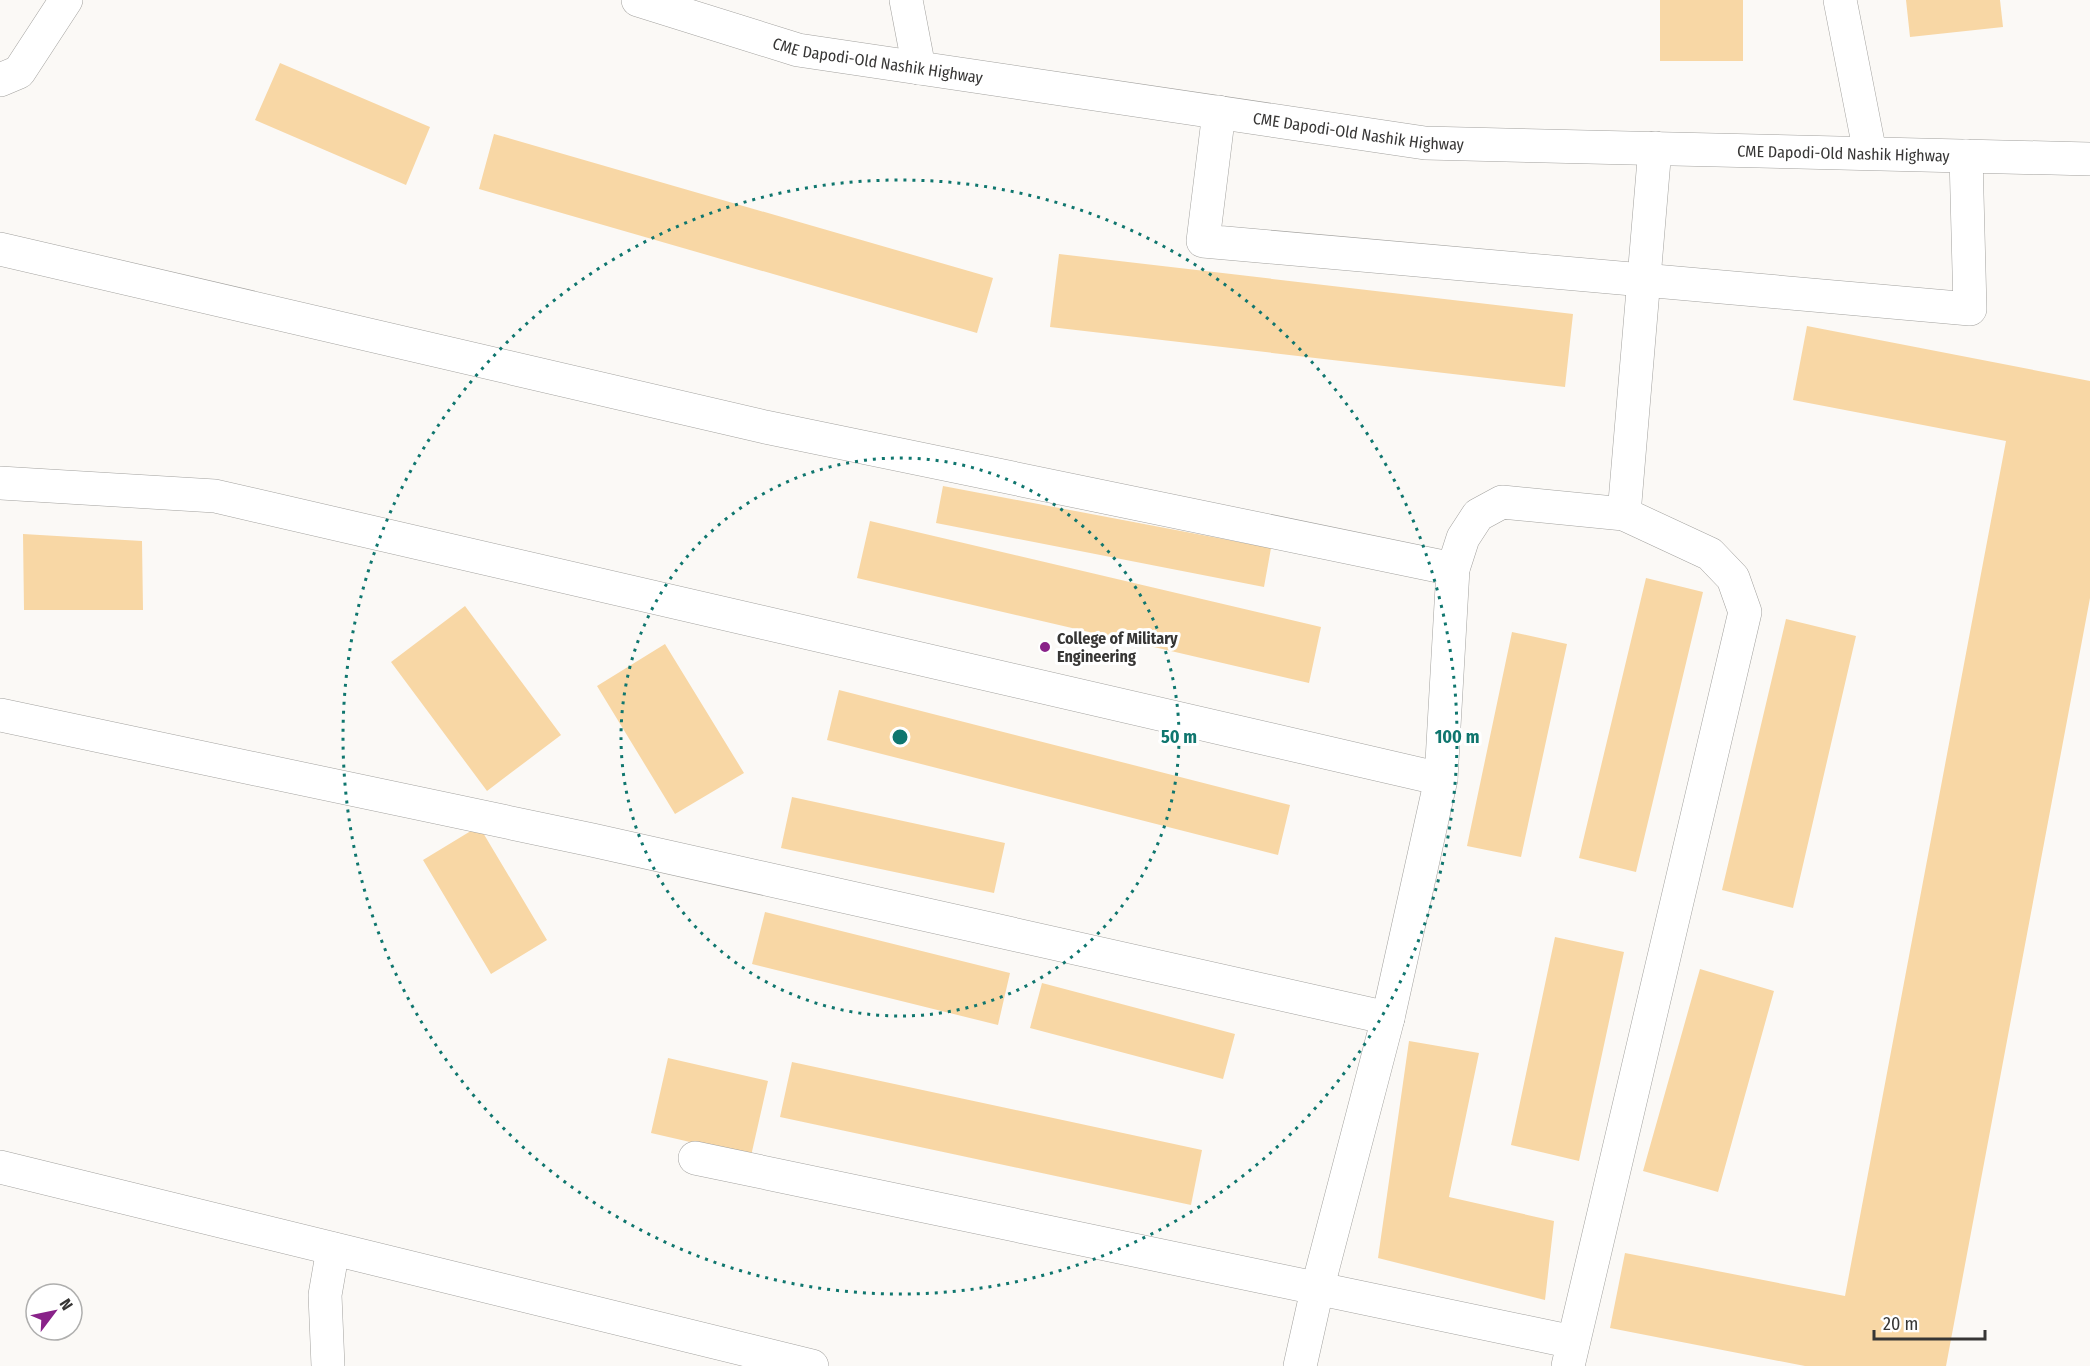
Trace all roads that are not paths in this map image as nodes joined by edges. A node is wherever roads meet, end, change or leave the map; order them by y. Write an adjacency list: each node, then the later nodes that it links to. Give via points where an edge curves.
1 (66, 0): 6 (lane, via 19,72)
2 (638, 0): 5 (lane, CME Dapodi-Old Nashik Highway, via 798,50)
3 (906, 0): 5 (lane)
4 (1840, 0): 9 (lane)
5 (919, 68): 7 (lane, CME Dapodi-Old Nashik Highway)
6 (0, 81)
7 (1219, 112): 8 (lane, CME Dapodi-Old Nashik Highway, via 1425,143); 13 (lane, via 1203,241)
8 (1655, 148): 9 (lane, CME Dapodi-Old Nashik Highway); 13 (lane)
9 (1870, 153): 10 (lane, CME Dapodi-Old Nashik Highway)
10 (1966, 156): 11 (lane, CME Dapodi-Old Nashik Highway); 13 (lane, via 1970,309)
11 (2090, 159)
12 (0, 249): 16 (lane, via 765,427)
13 (1644, 281): 15 (lane)
14 (0, 483): 18 (lane, via 215,496)
15 (1624, 514): 16 (lane, via 1502,502 1478,515 1463,538); 24 (lane, via 1710,554 1733,578 1745,612)
16 (1453, 569): 18 (lane)
17 (0, 715): 19 (lane, via 580,837)
18 (1441, 779): 19 (lane)
19 (1388, 1018): 23 (lane)
20 (694, 1158): 23 (lane)
21 (0, 1167): 22 (lane)
22 (333, 1249): 25 (lane, via 325,1295); 26 (lane)
23 (1317, 1290): 24 (lane); 27 (lane)
24 (1571, 1354)
25 (328, 1366)
26 (812, 1366)
27 (1300, 1366)

